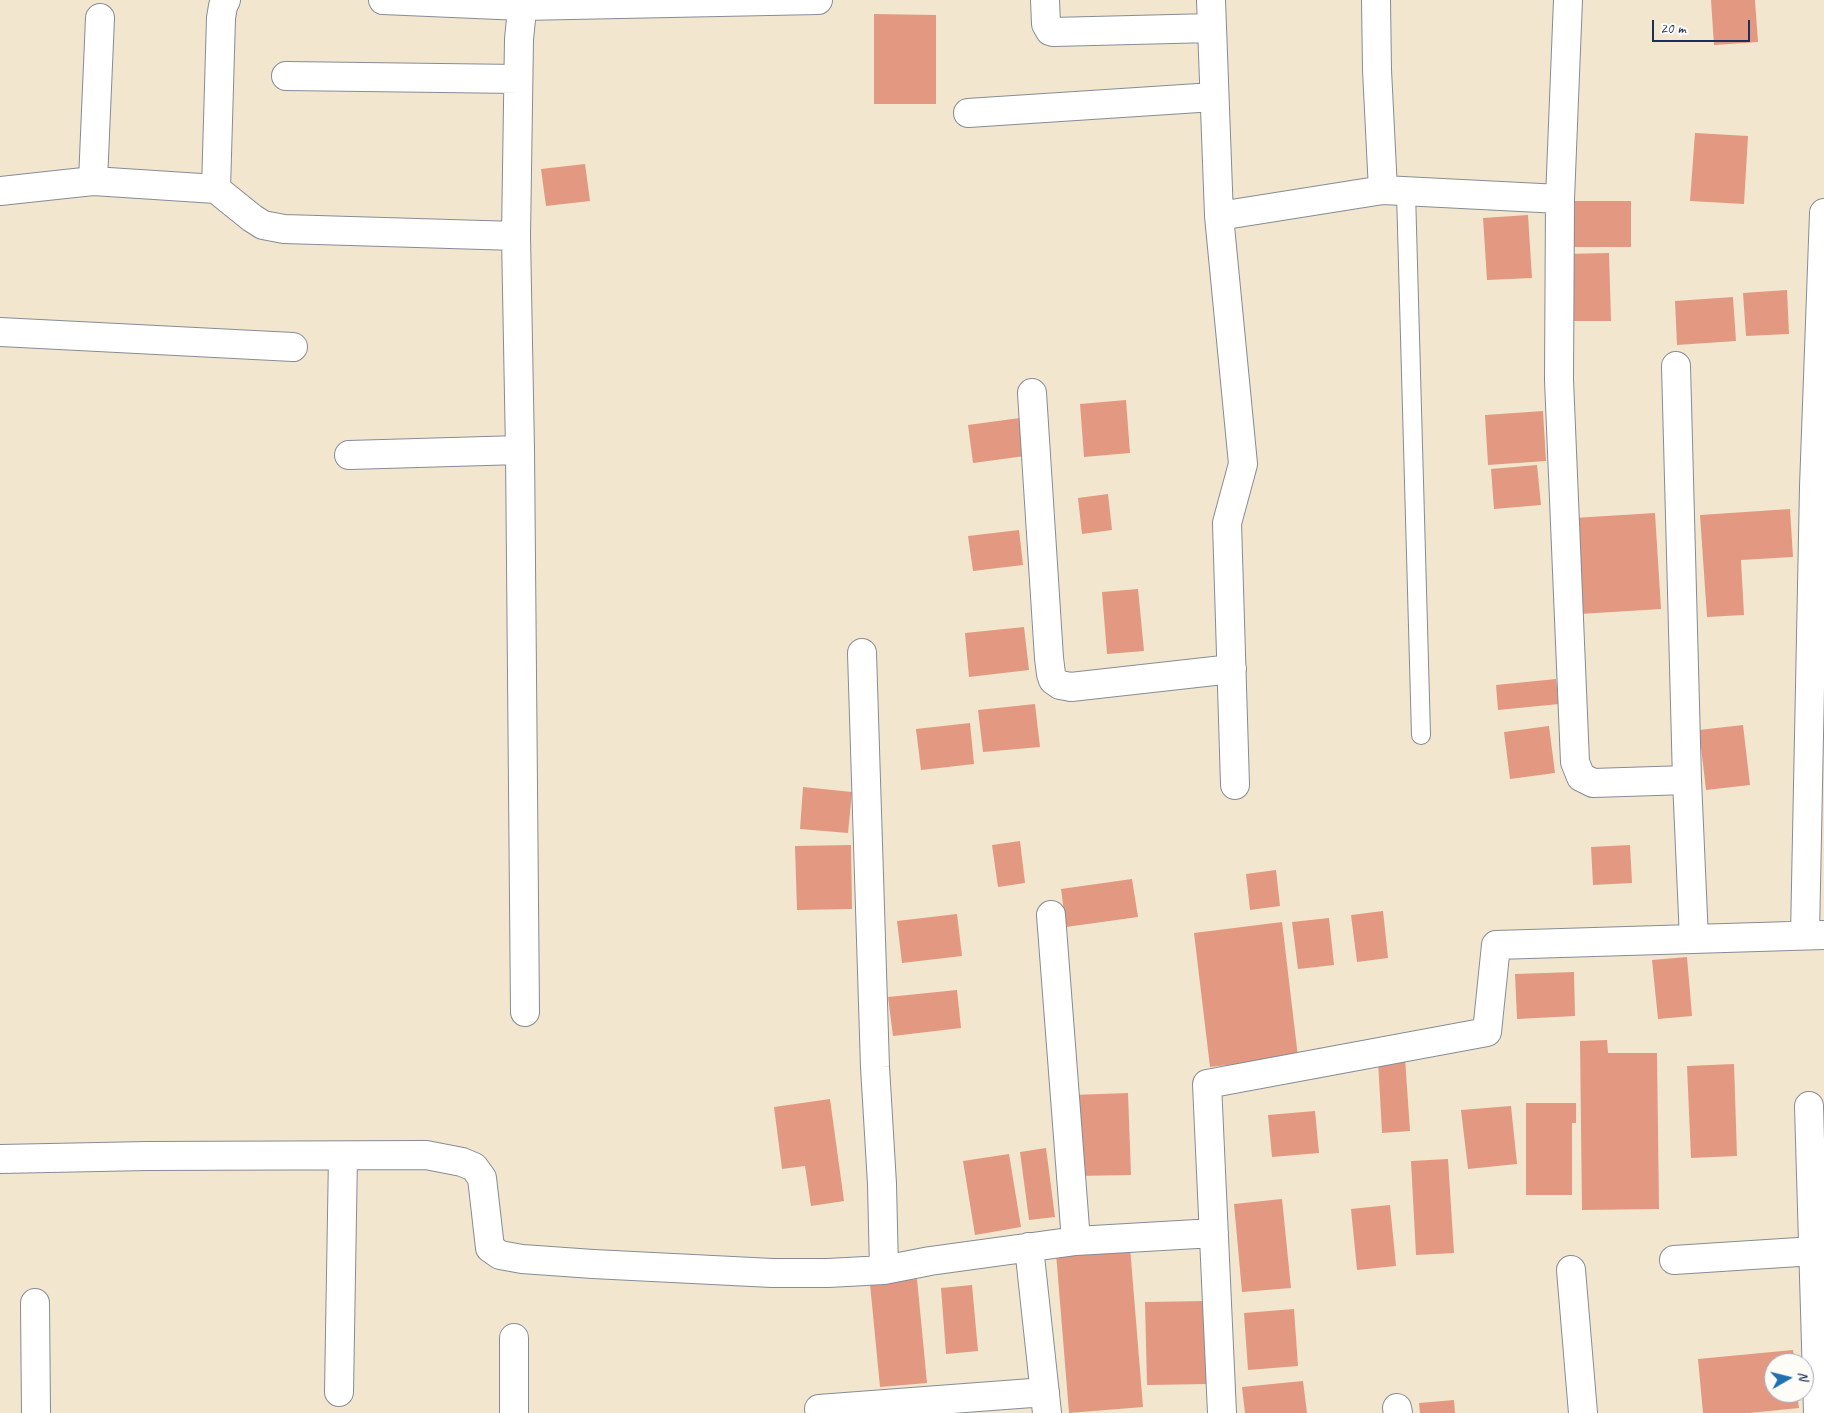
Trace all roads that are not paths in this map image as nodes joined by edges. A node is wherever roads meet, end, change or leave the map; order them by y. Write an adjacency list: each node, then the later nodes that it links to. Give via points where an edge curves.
1 (226, 0): 16 (street, via 221,18)
2 (383, 0): 8 (street)
3 (818, 0): 8 (street)
4 (1045, 0): 10 (street, via 1046,24 1054,32)
5 (1211, 0): 10 (street)
6 (1376, 0): 18 (street, via 1377,70)
7 (1568, 0): 19 (street)
8 (523, 3): 12 (street)
9 (100, 18): 15 (street)
10 (1212, 28): 13 (street)
11 (286, 76): 12 (street)
12 (518, 79): 22 (street)
13 (1214, 97): 14 (street); 21 (street)
14 (968, 113)
15 (93, 182): 16 (street); 17 (street)
16 (216, 189): 22 (street, via 263,225 284,229)
17 (0, 191)
18 (1394, 191): 19 (street); 21 (street); 31 (lane)
19 (1560, 199): 32 (street, via 1559,380 1575,762 1581,777 1594,783)
20 (1824, 213): 35 (street, via 1814,487)
21 (1219, 216): 30 (street, via 1243,464 1227,523)
22 (516, 236): 27 (street)
23 (0, 332): 24 (street)
24 (293, 347)
25 (1676, 366): 32 (street)
26 (1032, 394): 30 (street, via 1053,680 1071,687)
27 (520, 450): 28 (street); 37 (street)
28 (349, 455)
29 (862, 653): 46 (street)
30 (1232, 669): 33 (street)
31 (1421, 735)
32 (1687, 780): 36 (street)
33 (1235, 785)
34 (1052, 915): 42 (street)
35 (1814, 935): 36 (street)
36 (1694, 938): 41 (street, via 1496,945 1487,1032 1207,1084)
37 (526, 1012)
38 (1809, 1106): 44 (street)
39 (343, 1156): 40 (street); 46 (street, via 426,1155 474,1167 482,1178 490,1248 500,1256 593,1264 772,1272); 50 (street)
40 (0, 1159)
41 (1214, 1233): 42 (street); 55 (street)
42 (1076, 1241): 43 (street)
43 (1029, 1248): 46 (street); 51 (street)
44 (1814, 1251): 45 (street); 57 (street)
45 (1674, 1260)
46 (884, 1270)
47 (1571, 1270): 56 (street)
48 (35, 1303): 53 (street)
49 (514, 1338): 54 (street)
50 (339, 1392)
51 (1046, 1403): 52 (street)
52 (819, 1409)
53 (36, 1413)
54 (514, 1413)
55 (1222, 1413)
56 (1583, 1413)
57 (1818, 1413)

